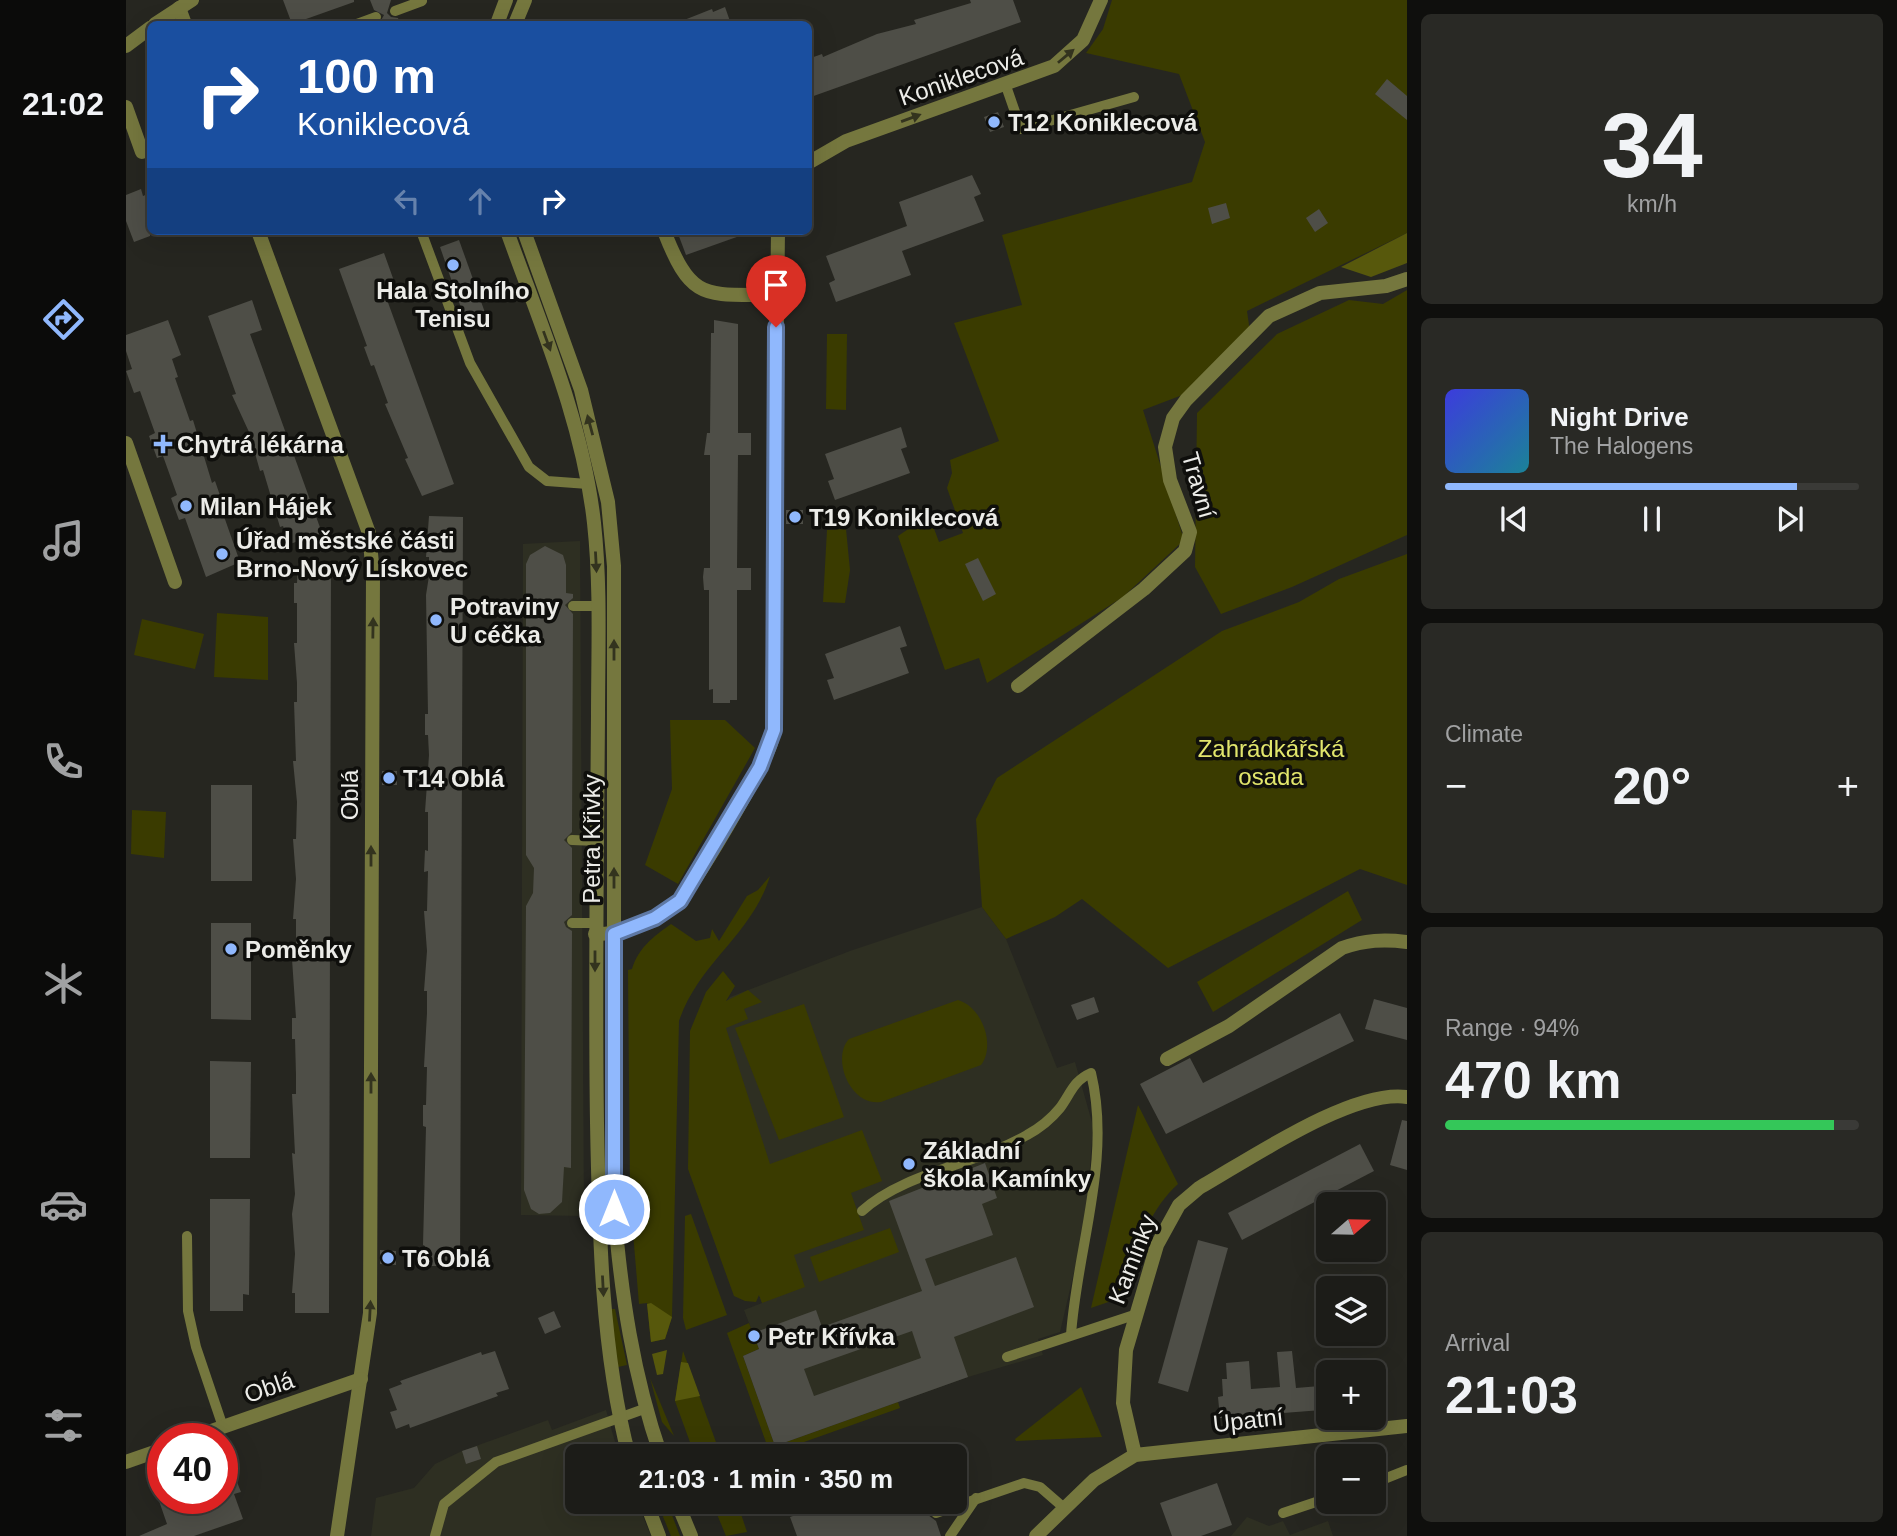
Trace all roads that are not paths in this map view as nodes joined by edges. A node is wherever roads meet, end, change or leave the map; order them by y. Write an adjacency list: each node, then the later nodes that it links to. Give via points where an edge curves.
1 (506, 0): 10 (street)
2 (525, 0): 11 (street)
3 (1101, 0): 14 (street, Koniklecová, one-way to 3, via 1066,57 1083,40)
4 (422, 1): 6 (lane)
5 (186, 4): 8 (street)
6 (395, 11)
7 (376, 17): 9 (lane)
8 (160, 21)
9 (365, 21)
10 (498, 21)
11 (516, 21)
12 (147, 30): 13 (street)
13 (126, 46)
14 (1006, 86): 15 (lane, via 1021,129); 18 (street, Koniklecová, one-way to 14, via 846,141)
15 (1134, 97)
16 (126, 107): 17 (street)
17 (142, 152)
18 (812, 161)
19 (259, 235): 46 (street, Oblá, one-way to 19, via 370,1313 373,574 369,533)
20 (422, 235): 28 (lane, via 470,363 529,467 547,481)
21 (508, 235): 28 (street, Petra Křivky, one-way to 28, via 565,389)
22 (525, 235): 37 (street, Petra Křivky, one-way to 22, via 614,566 608,502 581,390)
23 (666, 235): 26 (street, via 685,277 701,289 719,294)
24 (778, 235): 26 (street)
25 (1407, 279): 32 (street, Travní, via 1386,286 1320,293 1269,316 1186,400 1173,418 1165,447 1170,480 1190,532 1185,551 1144,589)
26 (776, 295): 37 (street, via 772,740 680,901 655,918)
27 (126, 443): 29 (street)
28 (589, 484): 31 (street, Petra Křivky, one-way to 31)
29 (176, 582)
30 (573, 606): 31 (lane)
31 (598, 606): 34 (street, Petra Křivky)
32 (1018, 686)
33 (572, 840): 34 (lane)
34 (597, 841): 36 (street, Petra Křivky)
35 (572, 923): 36 (lane)
36 (595, 928): 37 (street); 48 (street, Petra Křivky, one-way to 48, via 598,1210 604,1310)
37 (614, 934): 47 (street, Petra Křivky, via 614,1209 624,1311)
38 (1407, 942): 39 (street, via 1372,940 1342,948 1230,1026)
39 (1167, 1059)
40 (1407, 1097): 43 (street, Kamínky, via 1384,1095 1348,1105 1199,1188 1179,1205 1166,1225)
41 (862, 1211): 44 (lane, via 881,1193 982,1157 1032,1132 1059,1108 1077,1079 1091,1073 1098,1136)
42 (187, 1236): 49 (lane, via 188,1311)
43 (1135, 1315): 44 (lane); 55 (street, Kamínky, via 1122,1381)
44 (1071, 1335): 45 (lane)
45 (1006, 1357)
46 (361, 1378): 50 (street, Oblá); 66 (street, Oblá)
47 (644, 1409): 48 (lane); 53 (street, Petra Křivky)
48 (621, 1417): 52 (street, Petra Křivky); 67 (lane, via 496,1462 444,1504)
49 (222, 1423)
50 (234, 1423)
51 (1407, 1426): 55 (street, Úpatní)
52 (627, 1444)
53 (657, 1444)
54 (147, 1455): 56 (street)
55 (1135, 1455): 62 (street, via 1094,1480)
56 (126, 1462)
57 (1407, 1470): 58 (lane)
58 (1386, 1478)
59 (976, 1498): 60 (lane); 62 (lane, via 1032,1484); 70 (lane)
60 (967, 1501)
61 (1316, 1502): 63 (lane)
62 (1063, 1507): 71 (street)
63 (1283, 1513)
64 (651, 1514): 68 (street)
65 (682, 1514): 69 (street)
66 (337, 1536)
67 (435, 1536)
68 (659, 1536)
69 (691, 1536)
70 (950, 1536)
71 (1036, 1536)

